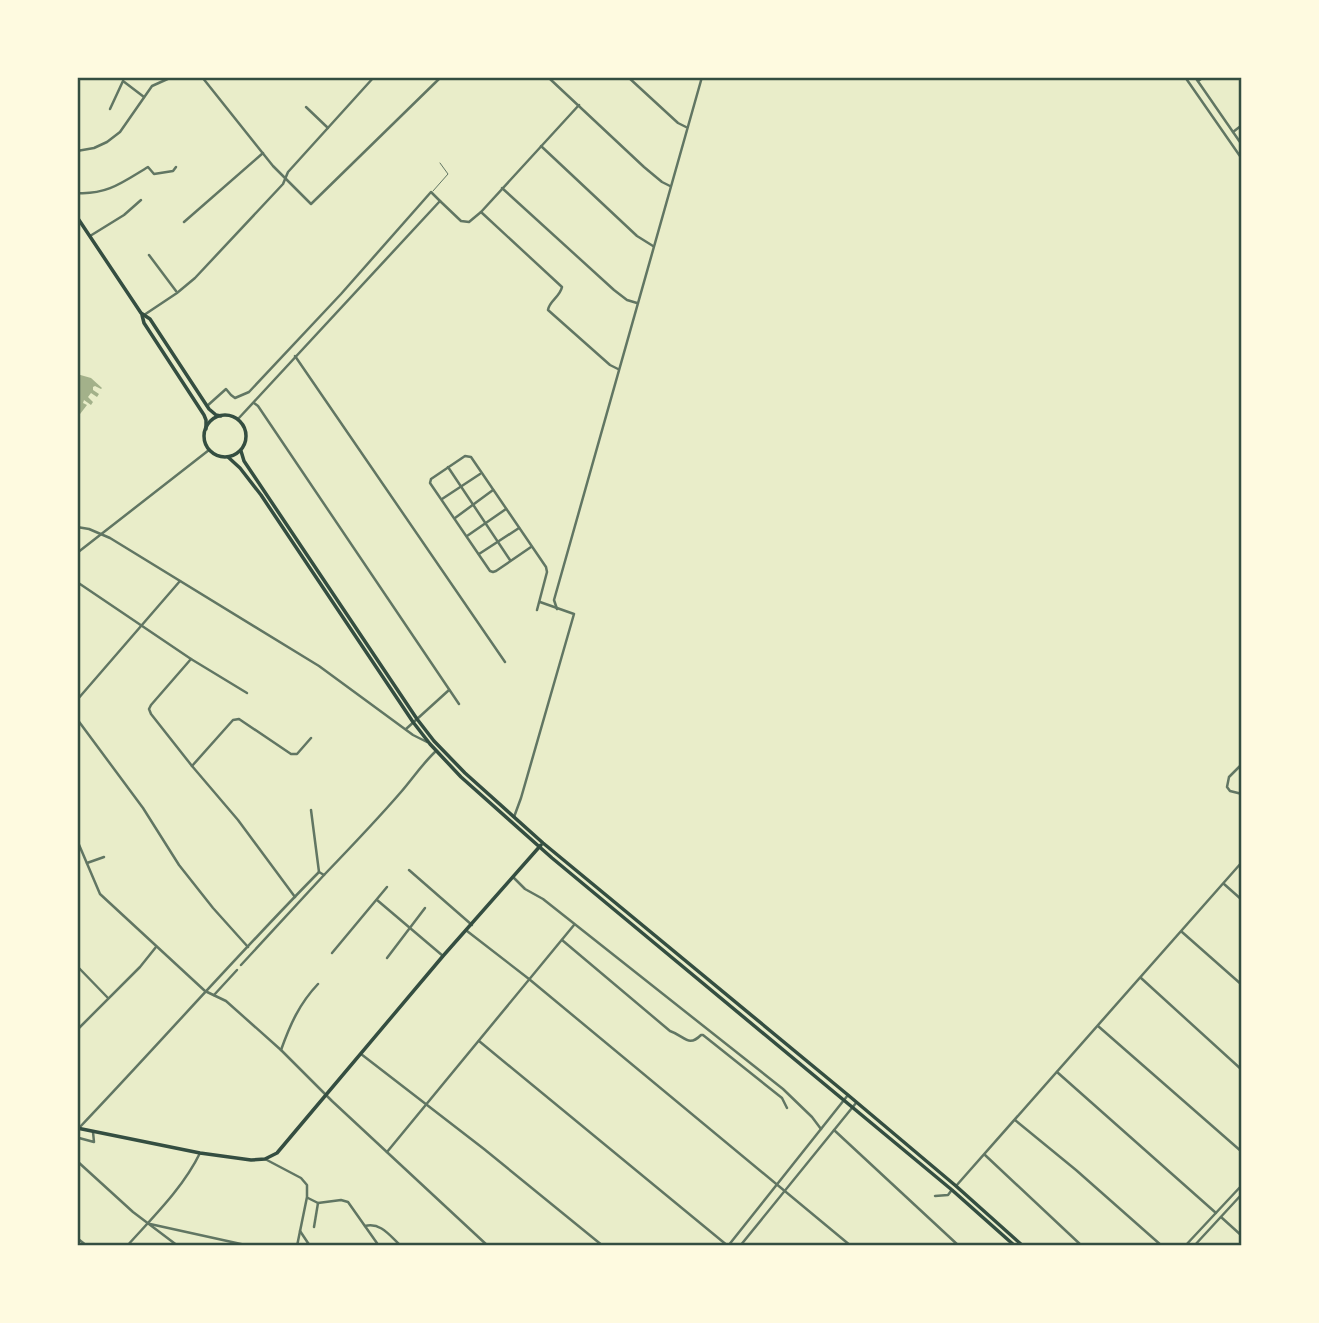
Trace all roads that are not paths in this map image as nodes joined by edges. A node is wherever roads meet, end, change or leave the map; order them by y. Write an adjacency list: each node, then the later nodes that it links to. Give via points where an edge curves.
1 (172, 77): 12 (street, via 152,86)
2 (202, 77): 23 (street)
3 (374, 77): 17 (street)
4 (441, 77): 27 (street, via 311,204)
5 (628, 77): 18 (street)
6 (702, 77): 18 (street)
7 (1185, 77): 24 (street)
8 (1195, 77): 11 (street)
9 (1204, 77): 11 (street)
10 (550, 79): 13 (street)
11 (1198, 81): 19 (street)
12 (145, 97): 15 (street, via 123,81); 22 (street, via 120,132 94,148)
13 (579, 105): 21 (street); 28 (street)
14 (306, 107): 17 (street)
15 (110, 108)
16 (1242, 125): 19 (street)
17 (328, 128): 27 (street)
18 (688, 128): 28 (street)
19 (1233, 132): 20 (street)
20 (1242, 145)
21 (541, 146): 29 (street); 38 (street, via 637,236)
22 (77, 151)
23 (263, 153): 27 (street); 36 (street)
24 (1242, 159)
25 (440, 163): 31 (lane, via 448,174)
26 (176, 167): 30 (street, via 154,174 148,167 110,189)
27 (285, 179): 40 (street)
28 (671, 187): 38 (street)
29 (502, 188): 34 (street); 41 (street, via 614,290)
30 (77, 192)
31 (431, 192): 33 (street); 46 (street, via 249,392 235,398 226,389)
32 (141, 200): 37 (street)
33 (440, 201): 34 (street, via 465,223); 43 (street)
34 (481, 212): 44 (street, via 562,288 548,310)
35 (77, 217): 37 (main road)
36 (184, 222)
37 (90, 236): 42 (main road)
38 (654, 246): 41 (street)
39 (149, 255): 40 (street)
40 (177, 293): 42 (street)
41 (638, 303): 44 (street)
42 (143, 314): 46 (main road); 49 (main road, via 144,323 204,415)
43 (295, 356): 45 (street); 78 (street)
44 (619, 369): 74 (street, via 554,600)
45 (253, 403): 48 (street); 79 (street)
46 (207, 406): 47 (main road)
47 (221, 416): 48 (main road); 49 (main road)
48 (238, 419): 51 (main road, via 247,435)
49 (206, 429): 50 (main road)
50 (209, 450): 52 (main road); 64 (street)
51 (241, 451): 52 (main road); 84 (main road)
52 (228, 457): 84 (main road, via 261,495)
53 (448, 467): 54 (street, via 468,455); 55 (street); 57 (street, via 430,481)
54 (481, 473): 55 (street); 56 (street)
55 (461, 486): 57 (street); 58 (street)
56 (493, 490): 58 (street); 59 (street)
57 (442, 499): 60 (street)
58 (474, 505): 60 (street); 61 (street)
59 (506, 509): 61 (street); 63 (street)
60 (454, 519): 65 (street)
61 (486, 523): 65 (street); 66 (street)
62 (77, 527): 64 (street)
63 (519, 528): 66 (street); 67 (street)
64 (100, 534): 68 (street); 71 (street)
65 (467, 536): 69 (street)
66 (498, 541): 69 (street); 70 (street)
67 (531, 547): 70 (street); 73 (street, via 547,570)
68 (77, 554)
69 (479, 554): 70 (street, via 493,572)
70 (511, 561)
71 (180, 581): 76 (street); 85 (street, via 319,666)
72 (77, 582): 76 (street)
73 (540, 602): 74 (street); 75 (street)
74 (557, 609): 93 (street, via 574,614)
75 (537, 611)
76 (142, 626): 77 (street); 81 (street)
77 (191, 659): 80 (street); 90 (street, via 149,709)
78 (505, 662)
79 (449, 690): 82 (street); 84 (street)
80 (247, 693)
81 (77, 700)
82 (459, 704)
83 (77, 719): 116 (street, via 144,808 179,865)
84 (415, 721): 85 (street); 87 (main road); 93 (main road)
85 (406, 729): 87 (street)
86 (311, 738): 90 (street, via 297,754 291,754 235,719)
87 (430, 744): 88 (main road)
88 (436, 751): 95 (main road); 101 (street)
89 (1242, 764): 91 (street, via 1229,777 1227,787)
90 (192, 766): 105 (street)
91 (1242, 794)
92 (311, 810): 100 (street)
93 (514, 817): 95 (main road)
94 (77, 840): 98 (street)
95 (541, 845): 102 (main road); 135 (main road)
96 (104, 857): 98 (street)
97 (1242, 862): 103 (street)
98 (87, 863): 115 (street, via 100,894)
99 (409, 870): 110 (street)
100 (319, 872): 101 (street); 105 (street)
101 (324, 875): 120 (street)
102 (513, 877): 109 (street); 110 (main road)
103 (1224, 884): 107 (street); 113 (street)
104 (387, 887): 106 (street)
105 (295, 897): 116 (street)
106 (377, 900): 111 (street); 117 (street)
107 (1242, 900)
108 (425, 908): 111 (street)
109 (575, 924): 114 (street); 146 (street, via 783,1089)
110 (472, 925): 112 (main road)
111 (410, 928): 118 (street); 119 (street)
112 (467, 930): 118 (main road); 124 (street)
113 (1182, 932): 123 (street); 126 (street)
114 (562, 940): 124 (street); 143 (street, via 670,1031 691,1042 703,1035 782,1098)
115 (156, 947): 127 (street); 129 (street)
116 (248, 947): 127 (street)
117 (332, 953)
118 (443, 956): 134 (main road)
119 (387, 958)
120 (242, 965)
121 (77, 966): 129 (street)
122 (237, 970): 128 (street)
123 (1140, 978): 130 (street); 136 (street)
124 (528, 979): 132 (street); 156 (street)
125 (318, 984): 133 (street, via 298,1009)
126 (1242, 985)
127 (205, 991): 128 (street); 145 (street)
128 (214, 995): 133 (street)
129 (108, 998): 131 (street)
130 (1098, 1026): 137 (street); 151 (street)
131 (77, 1030)
132 (479, 1041): 141 (street); 182 (street)
133 (281, 1050): 138 (street)
134 (361, 1054): 138 (main road); 141 (street)
135 (811, 1069): 139 (main road); 140 (main road)
136 (1242, 1070)
137 (1057, 1072): 144 (street); 164 (street)
138 (327, 1095): 150 (street); 154 (main road, via 277,1153)
139 (848, 1095): 140 (street); 142 (main road)
140 (844, 1100): 142 (main road); 146 (street)
141 (426, 1104): 150 (street); 181 (street)
142 (854, 1105): 147 (street); 158 (main road)
143 (787, 1108)
144 (1015, 1120): 153 (street); 189 (street)
145 (78, 1128): 148 (main road)
146 (821, 1129): 156 (street)
147 (834, 1130): 159 (street); 185 (street)
148 (93, 1132): 149 (street, via 94,1142); 152 (main road)
149 (78, 1140)
150 (387, 1152): 180 (street)
151 (1242, 1152)
152 (200, 1153): 154 (main road); 166 (street)
153 (984, 1154): 158 (street); 188 (street)
154 (265, 1159): 162 (street, via 301,1178 307,1185)
155 (77, 1161): 166 (street)
156 (777, 1184): 159 (street); 182 (street)
157 (1242, 1185): 164 (street)
158 (954, 1188): 161 (street, via 948,1195); 186 (main road); 187 (main road)
159 (785, 1191): 183 (street); 184 (street)
160 (1242, 1194): 165 (street)
161 (935, 1195)
162 (307, 1197): 163 (street); 169 (street)
163 (318, 1203): 167 (street, via 348,1202); 168 (street)
164 (1216, 1213): 190 (street)
165 (1221, 1217): 170 (street); 191 (street)
166 (147, 1224): 173 (street); 174 (street); 175 (street)
167 (365, 1226): 178 (street); 179 (street, via 378,1226)
168 (314, 1227)
169 (300, 1231): 176 (street); 177 (street)
170 (1242, 1236)
171 (77, 1238): 172 (street)
172 (87, 1246)
173 (127, 1246)
174 (178, 1246)
175 (250, 1246)
176 (297, 1246)
177 (310, 1246)
178 (379, 1246)
179 (401, 1246)
180 (488, 1246)
181 (603, 1246)
182 (728, 1246)
183 (740, 1246)
184 (852, 1246)
185 (960, 1246)
186 (1015, 1246)
187 (1023, 1246)
188 (1082, 1246)
189 (1162, 1246)
190 (1185, 1246)
191 (1194, 1246)

